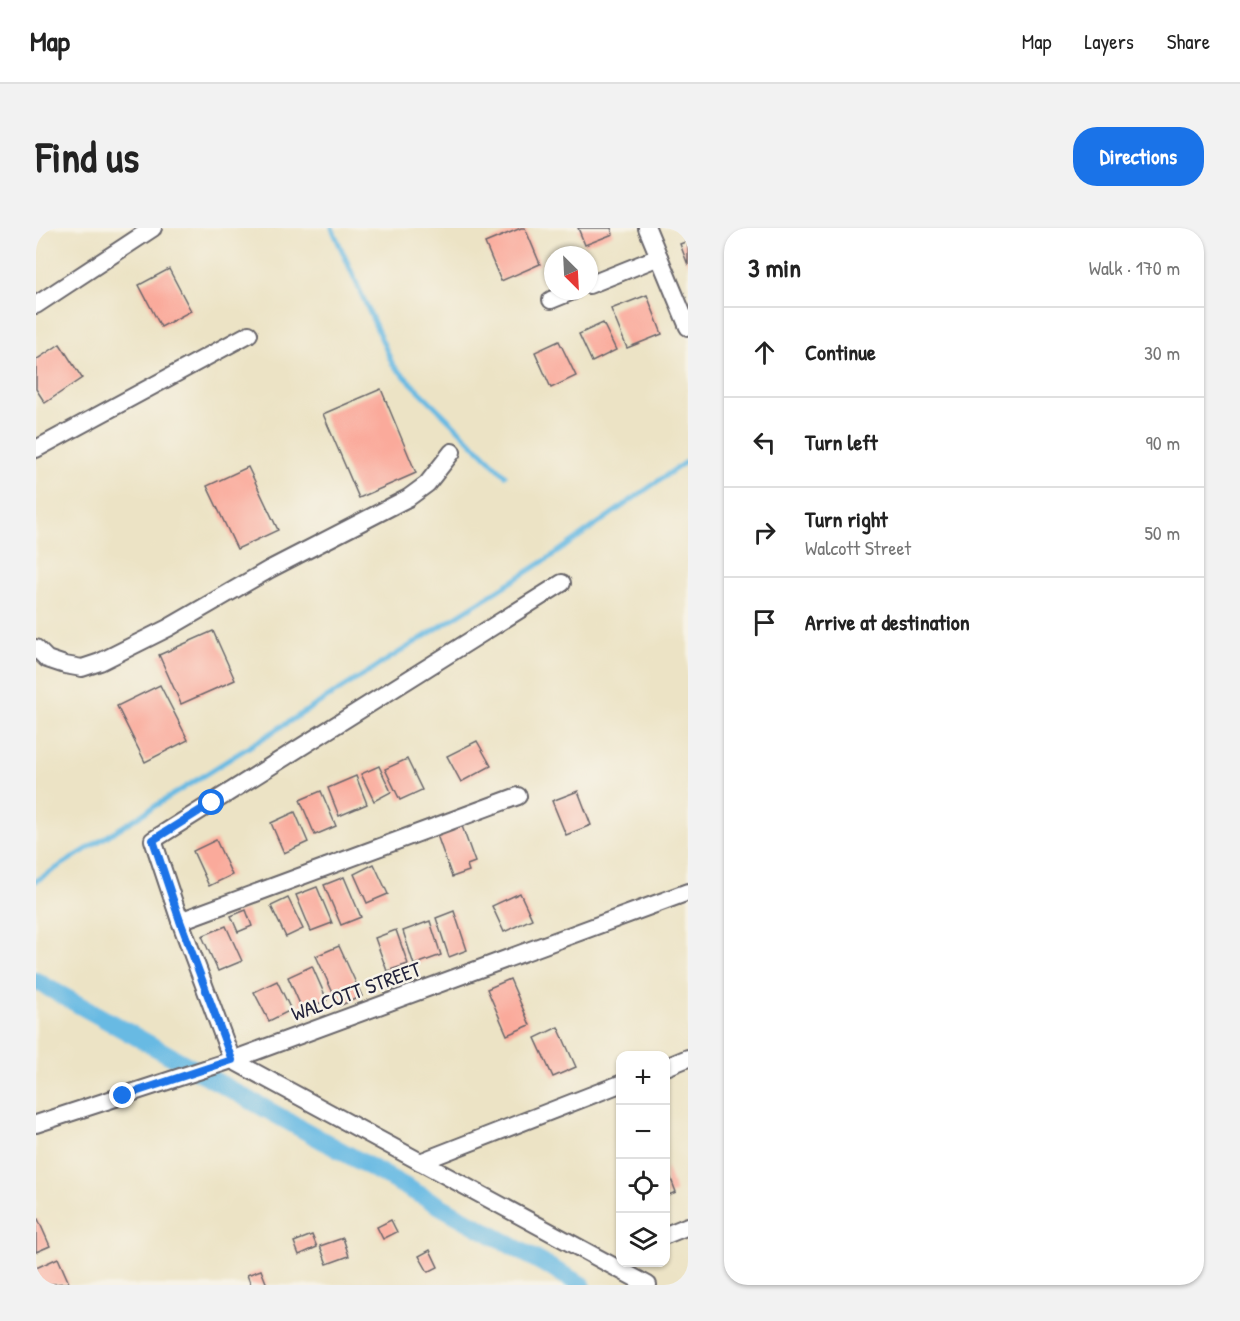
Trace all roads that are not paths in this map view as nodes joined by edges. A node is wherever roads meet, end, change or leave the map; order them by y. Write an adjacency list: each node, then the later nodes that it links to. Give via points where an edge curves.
1 (153, 228): 5 (street)
2 (647, 228): 3 (street)
3 (659, 257): 4 (street); 6 (street)
4 (598, 281)
5 (36, 305)
6 (688, 327)
7 (249, 334): 8 (street)
8 (36, 449)
9 (452, 452): 11 (street, via 427,484 408,498 122,652 82,668 47,659)
10 (562, 583): 14 (street, via 153,840)
11 (36, 648)
12 (518, 796): 14 (street)
13 (688, 892): 16 (street, WALCOTT STREET)
14 (180, 921): 16 (street)
15 (688, 1058): 17 (street)
16 (232, 1060): 19 (street, WALCOTT STREET); 20 (street)
17 (670, 1065)
18 (616, 1086): 20 (street)
19 (36, 1124)
20 (420, 1162): 24 (street)
21 (688, 1226): 22 (street)
22 (670, 1233)
23 (616, 1256): 24 (street)
24 (604, 1261): 25 (street)
25 (648, 1285)

